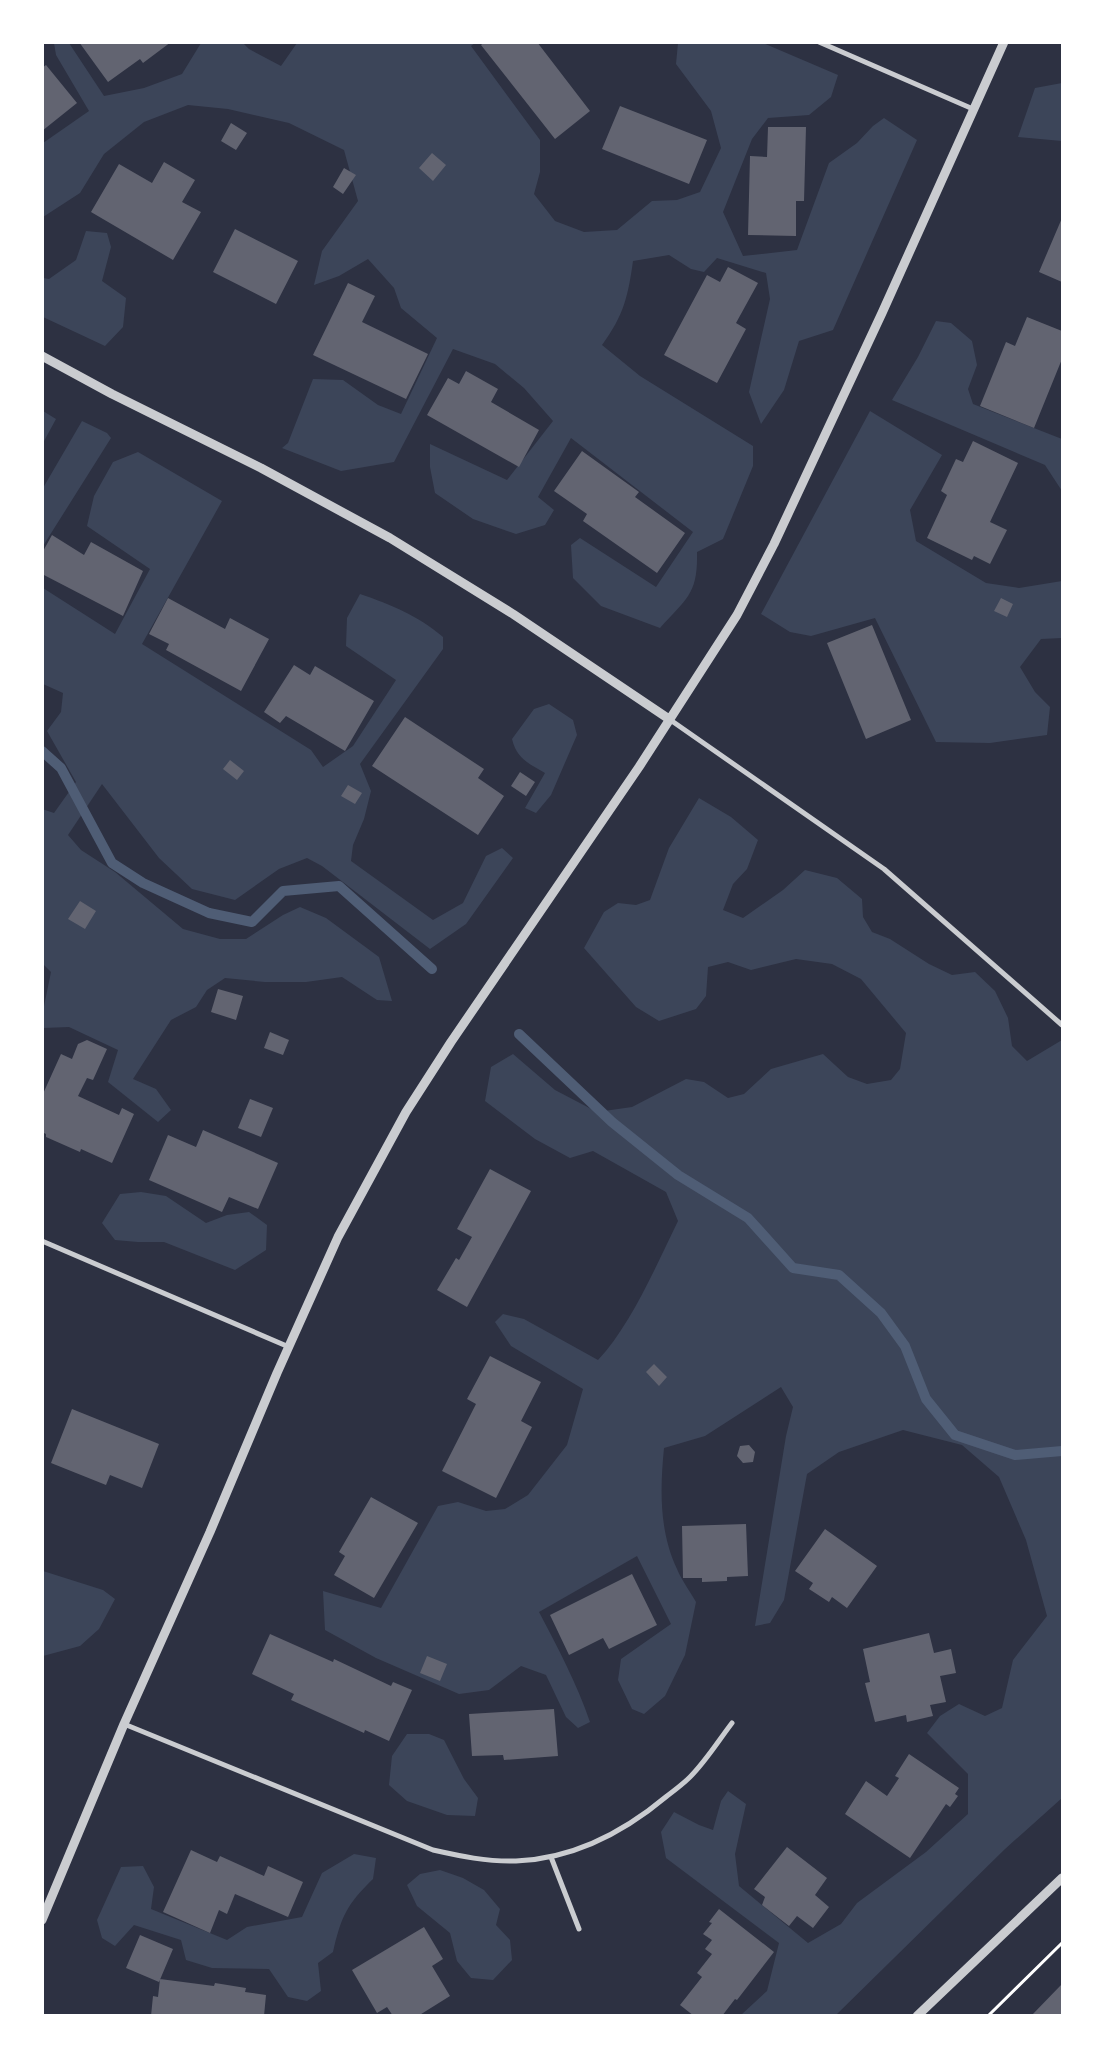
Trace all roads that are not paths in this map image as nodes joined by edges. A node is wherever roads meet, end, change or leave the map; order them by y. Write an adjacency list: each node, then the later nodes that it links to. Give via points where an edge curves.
1 (819, 42): 3 (street)
2 (1004, 42): 3 (street)
3 (973, 109): 5 (street, via 774,544 737,615)
4 (42, 356): 5 (street, via 390,538 513,614)
5 (668, 720): 6 (street, via 884,869); 8 (street, via 406,1112 338,1237)
6 (1062, 1025)
7 (42, 1241): 8 (street)
8 (289, 1347): 10 (street)
9 (732, 1722): 11 (street, via 691,1777 649,1811 612,1835)
10 (124, 1724): 11 (street, via 433,1850 476,1859 515,1861); 13 (street)
11 (551, 1857): 14 (street)
12 (1062, 1878): 15 (street)
13 (42, 1920)
14 (579, 1929)
15 (917, 2016)

